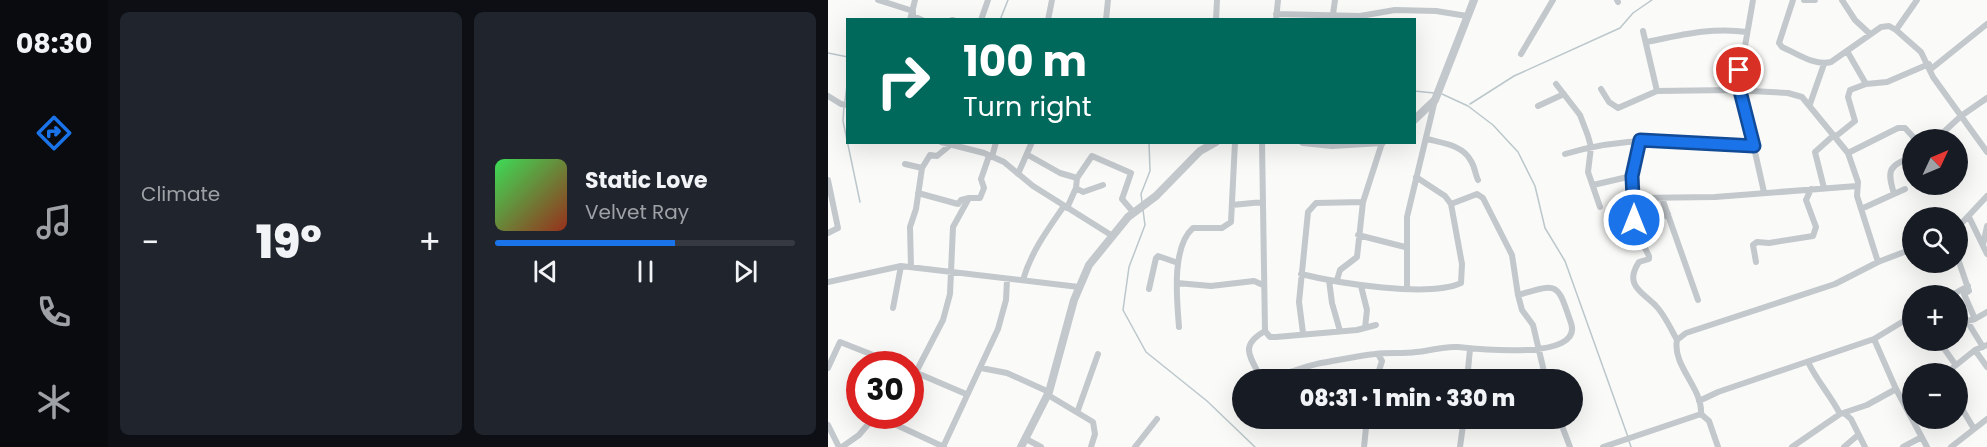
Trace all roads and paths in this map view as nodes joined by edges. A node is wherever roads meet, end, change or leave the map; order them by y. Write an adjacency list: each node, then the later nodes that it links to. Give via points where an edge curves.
1 (878, 0): 17 (street)
2 (915, 0): 17 (street)
3 (987, 0): 24 (street)
4 (1052, 0): 25 (street)
5 (1108, 0): 26 (street)
6 (1217, 0): 27 (street)
7 (1278, 0): 20 (street)
8 (1335, 0): 18 (street)
9 (1474, 0): 19 (street)
10 (1553, 0): 35 (street)
11 (1753, 0): 31 (street)
12 (1804, 0): 13 (street)
13 (1815, 0)
14 (1842, 0): 32 (street)
15 (1917, 0): 29 (street)
16 (1793, 1): 36 (street, via 1780,45 1814,63)
17 (913, 10): 22 (street); 23 (street)
18 (1333, 14): 19 (street, via 1360,16 1395,10); 21 (street)
19 (1467, 16): 46 (street)
20 (1276, 17): 21 (street)
21 (1305, 17)
22 (911, 18)
23 (918, 18)
24 (982, 18)
25 (1048, 18)
26 (1106, 18)
27 (1216, 18)
28 (1987, 24): 37 (street)
29 (1896, 30): 32 (street, via 1884,25); 37 (street, via 1921,52)
30 (1642, 31): 33 (street)
31 (1748, 32): 33 (street, via 1681,33); 42 (street, via 1739,70)
32 (1869, 33): 34 (street)
33 (1647, 42): 41 (street)
34 (1847, 51): 36 (street); 39 (street)
35 (1521, 54)
36 (1824, 64): 47 (street)
37 (1930, 66): 39 (street, via 1887,82); 50 (street, via 1933,77)
38 (1556, 84): 43 (street)
39 (1866, 84): 54 (street, via 1848,93 1855,121)
40 (1601, 89): 41 (street, via 1618,108)
41 (1657, 91): 42 (street)
42 (1740, 91): 47 (street, via 1788,93); 67 (street)
43 (1564, 93): 49 (street); 68 (street, via 1580,115)
44 (828, 96): 48 (street)
45 (1987, 98): 50 (street)
46 (1435, 100): 51 (street); 55 (street)
47 (1810, 104): 54 (street)
48 (846, 105)
49 (1539, 106)
50 (1961, 116): 53 (street); 69 (street)
51 (1416, 118)
52 (1906, 129): 70 (street, via 1898,128)
53 (1947, 129)
54 (1835, 136): 70 (street); 87 (street, via 1815,152)
55 (1427, 139): 79 (street); 82 (street, via 1465,153)
56 (1640, 140): 67 (street); 68 (street); 78 (street)
57 (944, 144): 66 (street)
58 (995, 144): 73 (street)
59 (1031, 144): 72 (street)
60 (1212, 144): 104 (street)
61 (1235, 144): 100 (street)
62 (1262, 144): 97 (street)
63 (1323, 144): 64 (street)
64 (1357, 144)
65 (1382, 144): 98 (street)
66 (949, 146): 73 (street); 76 (street, via 937,156 930,155)
67 (1754, 146): 90 (street)
68 (1591, 147): 71 (street); 84 (street, via 1588,172)
69 (1987, 152)
70 (1848, 153): 85 (street)
71 (1565, 154)
72 (1028, 155): 77 (street); 80 (street)
73 (991, 156): 77 (street); 94 (street, via 981,179 984,188 980,198)
74 (1902, 162): 92 (street, via 1888,174)
75 (905, 164): 76 (street)
76 (922, 168): 91 (street)
77 (1018, 174): 101 (street)
78 (1632, 176): 84 (street); 95 (street)
79 (1416, 177): 99 (street); 113 (street)
80 (1077, 178): 86 (street); 104 (street, via 1092,156 1131,173 1122,199)
81 (828, 180): 108 (street, via 838,228)
82 (1478, 180)
83 (1104, 185): 86 (street, via 1083,192)
84 (1593, 185): 102 (street)
85 (1857, 186): 87 (street); 103 (street)
86 (1076, 188): 101 (street)
87 (1824, 188): 88 (street)
88 (1811, 189): 90 (street); 116 (street, via 1806,200 1816,227 1813,236 1757,242)
89 (1902, 190): 92 (street)
90 (1764, 192): 96 (street)
91 (918, 193): 94 (street, via 958,204); 120 (street, via 910,227)
92 (1894, 194): 103 (street)
93 (1987, 196): 106 (street)
94 (969, 198): 121 (street, via 954,222)
95 (1635, 198): 96 (street); 111 (street, via 1631,203)
96 (1662, 198): 105 (street)
97 (1263, 202): 100 (street); 129 (street)
98 (1363, 202): 110 (street); 122 (street, via 1311,205)
99 (1451, 204): 132 (street, via 1463,281 1449,289); 134 (street, via 1481,195 1512,255)
100 (1232, 205): 118 (street, via 1228,226 1198,226 1187,233)
101 (1066, 207): 109 (street); 125 (street, via 1042,238)
102 (1600, 207)
103 (1861, 208): 117 (street)
104 (1134, 213): 109 (street)
105 (1668, 214): 111 (street, via 1650,222); 135 (street)
106 (1969, 217): 112 (street)
107 (1987, 226): 112 (street)
108 (828, 233)
109 (1111, 235): 131 (street)
110 (1358, 235): 113 (street); 126 (street, via 1357,257 1340,270)
111 (1639, 236): 148 (street, via 1649,256 1634,271 1639,292 1657,306)
112 (1983, 245): 115 (street)
113 (1405, 247): 132 (street)
114 (1902, 253): 117 (street)
115 (1987, 254)
116 (1756, 262)
117 (1878, 262): 148 (street, via 1835,284 1686,333)
118 (1178, 263): 128 (street); 133 (street, via 1158,256)
119 (901, 266): 120 (street); 127 (street); 137 (street)
120 (911, 267): 121 (street)
121 (949, 272): 124 (street); 154 (street, via 950,294 943,320)
122 (1301, 274): 123 (street); 146 (street)
123 (1329, 279): 126 (street); 145 (street)
124 (1007, 280): 125 (street); 161 (street, via 998,328)
125 (1023, 280): 131 (street)
126 (1337, 280): 130 (street)
127 (828, 282)
128 (1177, 283): 129 (street, via 1211,286 1254,280); 142 (street)
129 (1263, 285): 144 (street)
130 (1361, 286): 132 (street); 143 (street, via 1366,303)
131 (1078, 287): 169 (street)
132 (1407, 288)
133 (1149, 289)
134 (1518, 295): 151 (street, via 1522,310 1533,325); 151 (street, via 1549,286 1555,288 1569,317 1572,335 1561,344)
135 (1698, 300)
136 (1968, 304): 139 (street)
137 (893, 308)
138 (1987, 312): 139 (street)
139 (1975, 319): 149 (street, via 1967,321)
140 (1902, 322): 147 (street)
141 (1376, 325): 143 (street)
142 (1179, 327)
143 (1365, 328): 145 (street)
144 (1265, 331): 146 (street, via 1276,338); 162 (street, via 1251,340 1248,349)
145 (1340, 331): 146 (street)
146 (1303, 333)
147 (1874, 339): 157 (street); 168 (street)
148 (1677, 340): 172 (street, via 1676,349)
149 (1985, 346): 152 (street)
150 (1470, 349): 151 (street); 156 (street); 165 (street)
151 (1537, 350): 166 (street)
152 (1975, 350): 158 (street); 159 (street)
153 (863, 351): 160 (street, via 840,342)
154 (924, 352)
155 (1098, 354): 173 (street)
156 (1378, 354): 163 (street); 164 (street, via 1382,361)
157 (1808, 362): 172 (street); 174 (street, via 1817,382)
158 (1956, 363)
159 (1987, 367)
160 (828, 368)
161 (981, 368): 169 (street, via 1007,373); 170 (street)
162 (1254, 369)
163 (1300, 369)
164 (1379, 369)
165 (1468, 369)
166 (1543, 369)
167 (924, 376): 170 (street)
168 (1896, 389): 171 (street); 174 (street)
169 (1049, 393): 173 (street); 189 (street)
170 (966, 394): 191 (street)
171 (1902, 399)
172 (1699, 401): 175 (street)
173 (1078, 410): 193 (street, via 1095,424)
174 (1842, 413): 187 (street, via 1851,419); 200 (street)
175 (1701, 414): 198 (street); 199 (street, via 1709,421)
176 (1157, 419): 194 (street)
177 (1968, 419): 186 (street)
178 (1987, 419): 186 (street)
179 (828, 425): 190 (street)
180 (864, 429): 190 (street)
181 (905, 429): 191 (street)
182 (1366, 429): 195 (street)
183 (1462, 429): 196 (street)
184 (1563, 429): 197 (street)
185 (1916, 429): 188 (street)
186 (1974, 429): 205 (street)
187 (1858, 435): 201 (street); 202 (street)
188 (1920, 438): 203 (street); 204 (street)
189 (1024, 443): 192 (street)
190 (841, 447)
191 (944, 447)
192 (1041, 447)
193 (1090, 447)
194 (1135, 447)
195 (1364, 447)
196 (1460, 447)
197 (1570, 447)
198 (1603, 447)
199 (1718, 447)
200 (1792, 447)
201 (1844, 447)
202 (1865, 447)
203 (1903, 447)
204 (1927, 447)
205 (1951, 447)

